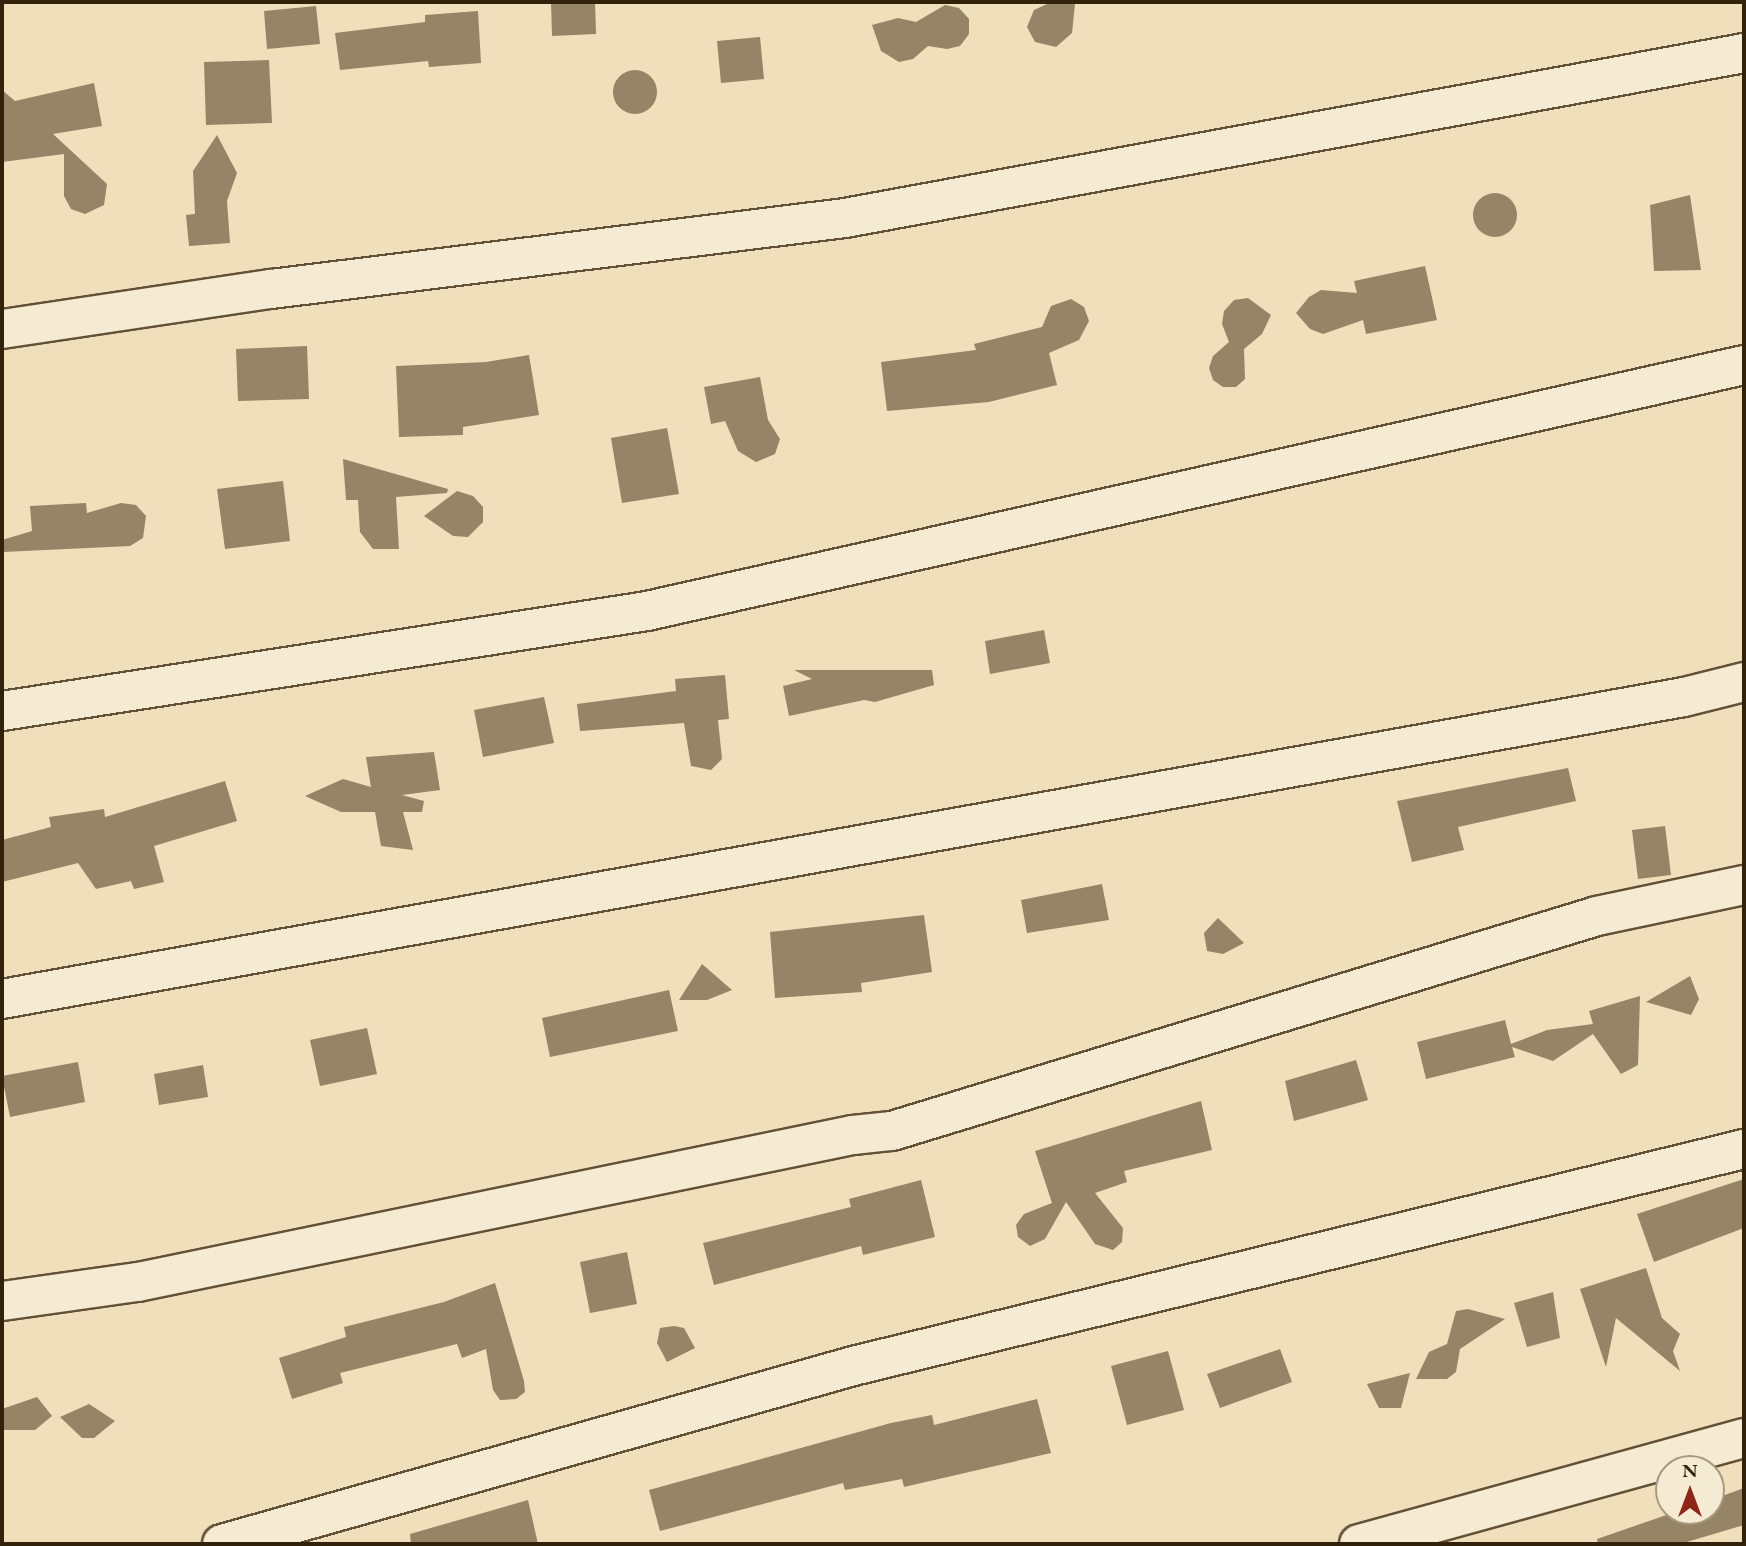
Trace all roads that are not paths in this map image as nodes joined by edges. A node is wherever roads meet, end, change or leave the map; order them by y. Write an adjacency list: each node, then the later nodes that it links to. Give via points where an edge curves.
1 (1744, 53): 2 (street, via 845,218 271,289)
2 (2, 330)
3 (1744, 365): 5 (street, via 647,611)
4 (1744, 682): 7 (street, via 1684,697)
5 (2, 711)
6 (1744, 885): 9 (street, via 1597,916 892,1131 853,1135 152,1280)
7 (2, 999)
8 (1744, 1149): 11 (street, via 853,1366)
9 (2, 1301)
10 (1744, 1438): 12 (street)
11 (222, 1544)
12 (1359, 1544)

